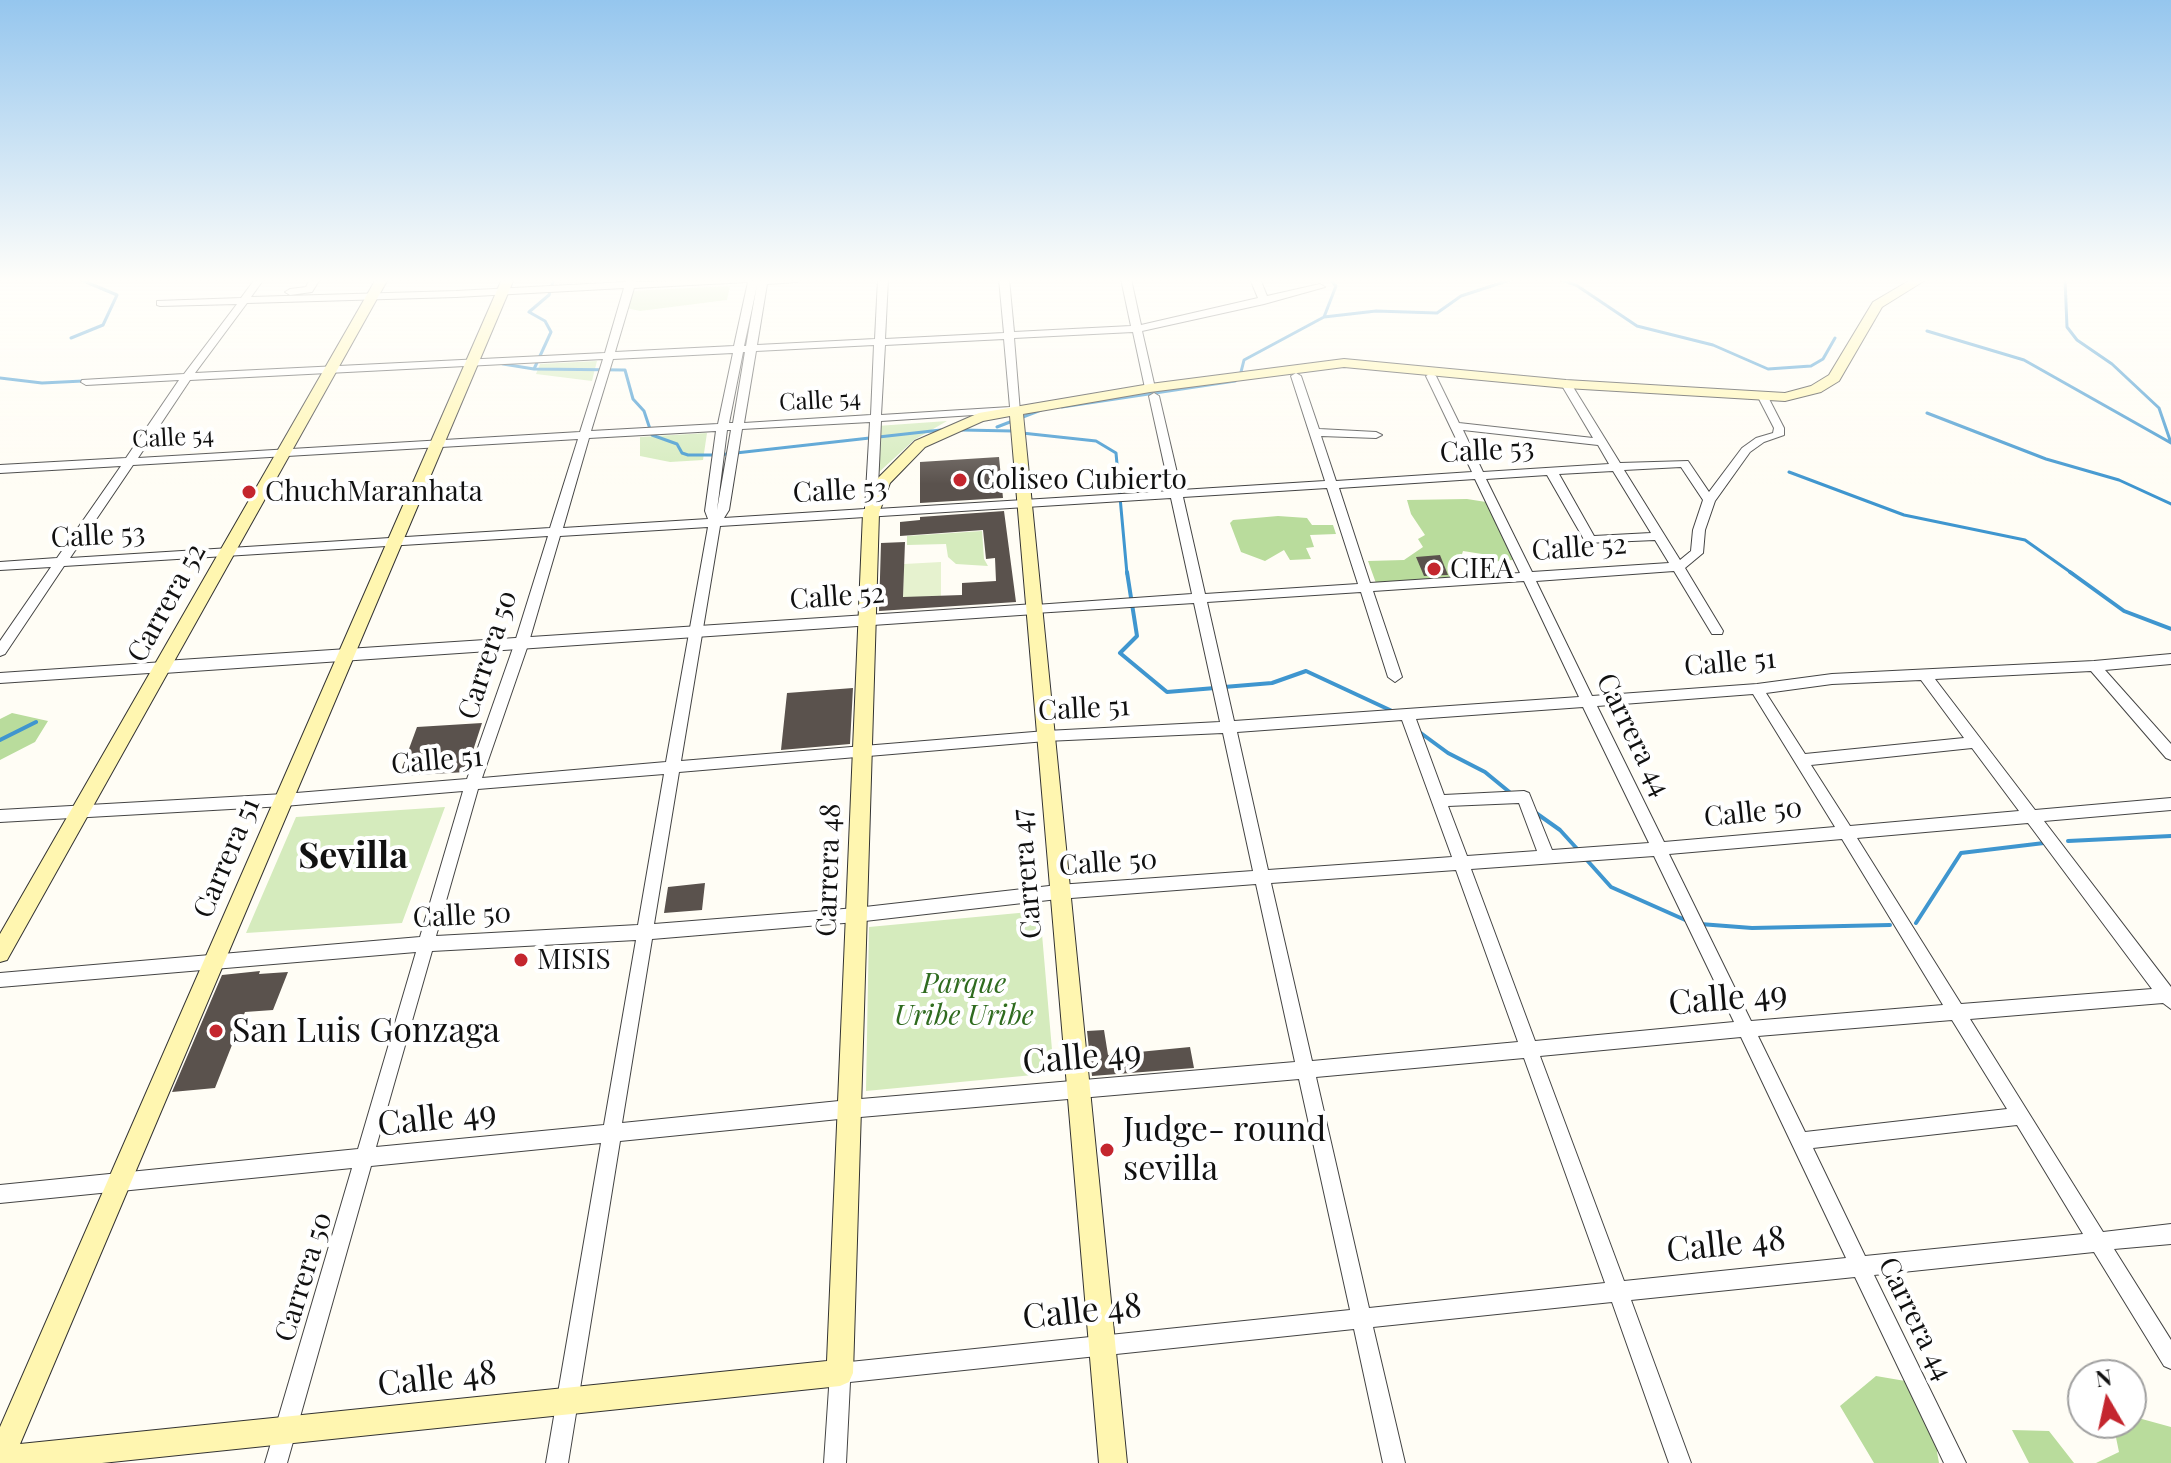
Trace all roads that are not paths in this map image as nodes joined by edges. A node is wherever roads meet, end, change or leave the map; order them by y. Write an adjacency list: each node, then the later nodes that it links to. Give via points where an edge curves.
1 (209, 347): 17 (street)
2 (342, 347): 14 (main road, Carrera 52)
3 (480, 347): 13 (main road, Carrera 51)
4 (610, 347): 12 (street, Carrera 50)
5 (787, 347): 11 (street)
6 (879, 347): 23 (street, Carrera 48)
7 (1010, 347): 22 (street, Carrera 47)
8 (1143, 347): 20 (street)
9 (1860, 347): 21 (main road, Calle 54, via 1838,390 1797,403)
10 (737, 349): 11 (street); 12 (street); 26 (street)
11 (750, 349): 25 (street)
12 (607, 356): 13 (street); 29 (street, Carrera 50)
13 (473, 363): 14 (street); 31 (main road, Carrera 51)
14 (328, 370): 17 (street); 32 (main road, Carrera 52)
15 (1296, 376): 16 (main road, Calle 54, via 1353,369); 20 (main road, Calle 54); 27 (street)
16 (1431, 376): 19 (main road, Calle 54); 24 (street, Carrera 44)
17 (186, 378): 18 (street); 33 (street)
18 (86, 382)
19 (1568, 388): 20 (main road, Calle 54, via 1344,363); 21 (main road, Calle 54); 30 (street)
20 (1152, 392): 22 (main road, Calle 54); 39 (street)
21 (1764, 400): 40 (street, via 1778,435 1746,450)
22 (1017, 415): 23 (street, Calle 54); 41 (main road, Carrera 47); 42 (main road, via 979,417 920,444 883,481)
23 (874, 420): 25 (street, Calle 54); 42 (street, Carrera 48)
24 (1455, 426): 30 (street); 37 (street, Carrera 44)
25 (737, 428): 26 (street, Calle 54); 43 (street, via 723,510)
26 (722, 429): 29 (street, Calle 54); 43 (street, via 711,511)
27 (1314, 432): 28 (street); 38 (street)
28 (1376, 435)
29 (584, 438): 31 (street, Calle 54); 44 (street, Carrera 50)
30 (1602, 442): 34 (street)
31 (435, 446): 32 (street, Calle 54); 46 (main road, Carrera 51)
32 (284, 454): 33 (street, Calle 54); 47 (main road, Carrera 52)
33 (129, 462): 35 (street, Calle 54); 48 (street)
34 (1617, 467): 36 (street, Calle 53); 40 (street, Calle 53, via 1684,463); 45 (street)
35 (0, 469)
36 (1551, 471): 37 (street, Calle 53); 45 (street, via 1590,540)
37 (1479, 476): 38 (street, Calle 53); 51 (street, Carrera 44)
38 (1332, 485): 39 (street, Calle 53); 52 (street)
39 (1176, 494): 41 (street, Calle 53); 53 (street)
40 (1709, 500): 50 (street, via 1697,553)
41 (1025, 503): 42 (street, Calle 53); 54 (main road, Carrera 47)
42 (871, 513): 43 (street, Calle 53); 55 (main road, Carrera 48)
43 (715, 522): 44 (street, Calle 53); 57 (street)
44 (554, 532): 46 (street, Calle 53); 58 (street, Carrera 50)
45 (1659, 536): 50 (street)
46 (394, 542): 47 (street, Calle 53); 60 (main road, Carrera 51)
47 (227, 552): 48 (street, Calle 53); 63 (main road, Carrera 52)
48 (62, 562): 49 (street, Calle 53); 59 (street)
49 (0, 566)
50 (1678, 567): 51 (street, Calle 52); 56 (street)
51 (1529, 578): 52 (street, Calle 52); 70 (street, Carrera 44)
52 (1366, 590): 53 (street, Calle 52); 66 (street)
53 (1200, 601): 54 (street, Calle 52); 72 (street)
54 (1035, 609): 55 (street, Calle 52); 73 (main road, Carrera 47)
55 (869, 621): 57 (street, Calle 52); 75 (main road, Carrera 48)
56 (1717, 631)
57 (695, 632): 58 (street, Calle 52); 78 (street)
58 (521, 645): 60 (street, Calle 52); 79 (street, Carrera 50)
59 (0, 651)
60 (343, 656): 63 (street, Calle 52); 80 (main road, Carrera 51)
61 (2171, 659): 62 (street, Calle 51)
62 (2094, 666): 64 (street, Calle 51); 76 (street)
63 (164, 667): 65 (street, Calle 52); 83 (main road, Carrera 52)
64 (1923, 673): 69 (street, Calle 51); 74 (street)
65 (29, 677): 67 (street, Calle 52); 68 (street)
66 (1395, 677)
67 (0, 678)
68 (0, 689)
69 (1757, 689): 70 (street, Calle 51); 77 (street)
70 (1588, 701): 71 (street, Calle 51); 87 (street, Carrera 44)
71 (1407, 714): 72 (street, Calle 51); 81 (street)
72 (1229, 727): 73 (street, Calle 51); 90 (street)
73 (1046, 736): 75 (street, Calle 51); 91 (main road, Carrera 47)
74 (1975, 742): 77 (street); 85 (street)
75 (861, 750): 78 (street, Calle 51); 92 (main road, Carrera 48)
76 (2171, 754)
77 (1801, 760): 86 (street)
78 (673, 765): 79 (street, Calle 51); 93 (street)
79 (472, 785): 80 (street, Calle 51); 94 (street, Carrera 50)
80 (284, 800): 83 (street, Calle 51); 96 (main road, Carrera 51)
81 (1439, 801): 88 (street, via 1524,797); 89 (street)
82 (2171, 804): 85 (street, Calle 50)
83 (81, 810): 84 (street, Calle 51); 95 (main road, Carrera 52)
84 (0, 816)
85 (2032, 816): 86 (street, Calle 50); 98 (street)
86 (1844, 831): 87 (street, Calle 50); 99 (street)
87 (1659, 849): 88 (street, Calle 50); 100 (street, Carrera 44)
88 (1547, 857): 89 (street, Calle 50)
89 (1462, 863): 90 (street, Calle 50); 101 (street)
90 (1263, 879): 91 (street, Calle 50); 102 (street)
91 (1058, 892): 92 (street, Calle 50); 103 (main road, Carrera 47)
92 (856, 915): 93 (street, Calle 50); 104 (main road, Carrera 48)
93 (647, 932): 94 (street, Calle 50); 106 (street)
94 (426, 944): 96 (street, Calle 50); 108 (street, Carrera 50)
95 (0, 953)
96 (217, 961): 97 (street, Calle 50); 109 (main road, Carrera 51)
97 (0, 980)
98 (2170, 997): 99 (street, Calle 49)
99 (1957, 1013): 100 (street, Calle 49); 105 (street)
100 (1746, 1029): 101 (street, Calle 49); 107 (street, Carrera 44)
101 (1529, 1048): 102 (street, Calle 49); 114 (street)
102 (1305, 1068): 103 (street, Calle 49); 115 (street)
103 (1077, 1091): 104 (street, Calle 49); 116 (main road, Carrera 47)
104 (849, 1109): 106 (street, Calle 49); 118 (main road, Carrera 48)
105 (2021, 1116): 107 (street); 112 (street)
106 (613, 1134): 108 (street, Calle 49); 119 (street)
107 (1800, 1141): 113 (street, Carrera 44)
108 (367, 1158): 109 (street, Calle 49); 120 (street, Carrera 50)
109 (119, 1182): 110 (street, Calle 49); 121 (main road, Carrera 51)
110 (0, 1194)
111 (2171, 1234): 112 (street, Calle 48)
112 (2099, 1242): 113 (street, Calle 48); 117 (street)
113 (1861, 1267): 114 (street, Calle 48); 128 (street, Carrera 44)
114 (1618, 1292): 115 (street, Calle 48); 127 (street)
115 (1362, 1319): 116 (street, Calle 48); 126 (street)
116 (1102, 1346): 118 (street, Calle 48); 125 (main road, Carrera 47)
117 (2171, 1359)
118 (840, 1373): 119 (main road, Calle 48); 124 (street, Carrera 48)
119 (567, 1401): 120 (main road, Calle 48); 123 (street)
120 (286, 1431): 121 (main road, Calle 48); 122 (street, Carrera 50)
121 (0, 1460)
122 (276, 1463)
123 (557, 1463)
124 (835, 1463)
125 (1113, 1463)
126 (1394, 1463)
127 (1680, 1463)
128 (1955, 1463)

